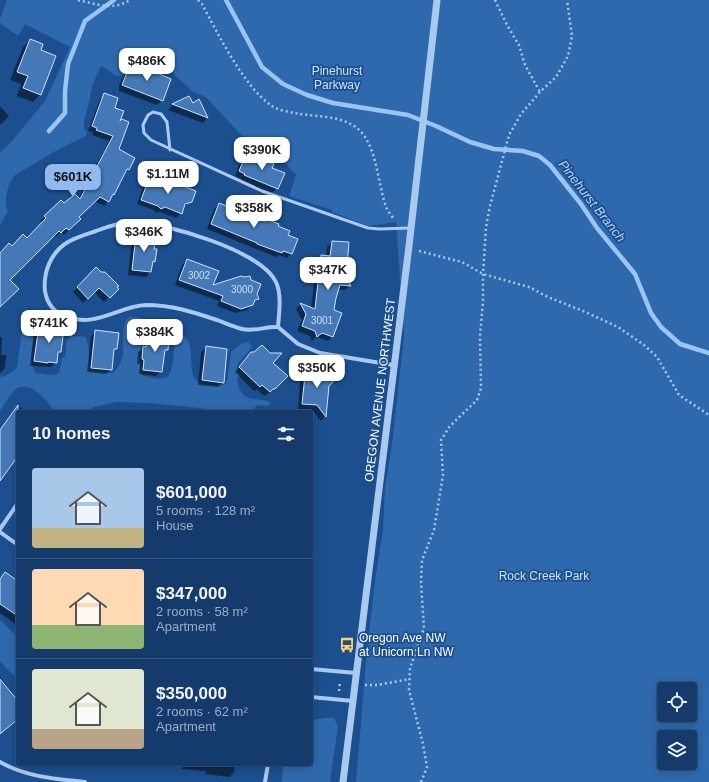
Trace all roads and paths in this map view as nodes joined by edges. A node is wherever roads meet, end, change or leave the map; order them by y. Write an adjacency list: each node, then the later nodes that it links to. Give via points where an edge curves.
1 (78, 0): 2 (path, via 114,6)
2 (130, 0)
3 (198, 0): 9 (path, via 256,92 273,107 294,113 344,120 362,133 371,150 387,210)
4 (437, 0): 10 (street, OREGON AVENUE NORTHWEST)
5 (495, 0): 7 (path, via 519,45 525,66)
6 (567, 0): 7 (path, via 572,36 568,56 556,78)
7 (540, 92): 12 (path, via 521,114 509,135 486,227)
8 (170, 150): 8 (lane, via 151,140 144,133 143,125 148,114 161,114 167,122); 10 (lane, via 262,191 368,228)
9 (394, 220)
10 (411, 228): 14 (street, OREGON AVENUE NORTHWEST)
11 (417, 250): 12 (path, via 462,262)
12 (483, 274): 15 (path, via 529,287 618,328 657,357 679,395); 22 (path, via 481,388 477,400 450,426 441,440 443,475 434,530 422,560 424,628 410,668)
13 (278, 327): 13 (street, via 242,329 187,310 160,306 133,307 92,320 73,319 57,312 47,299 47,270 59,249 74,239 122,222 156,225 210,240 264,268 277,285); 14 (street, via 298,344 320,353)
14 (393, 365): 21 (street, OREGON AVENUE NORTHWEST)
15 (709, 415)
16 (16, 506): 17 (street)
17 (0, 529)
18 (0, 532): 19 (street)
19 (16, 544)
20 (313, 669): 21 (street)
21 (356, 674): 24 (street, OREGON AVENUE NORTHWEST)
22 (410, 679): 24 (path); 33 (path, via 409,690 427,767)
23 (340, 681): 25 (path)
24 (355, 686): 27 (street, OREGON AVENUE NORTHWEST)
25 (339, 693)
26 (313, 697): 27 (street)
27 (353, 700): 32 (street, OREGON AVENUE NORTHWEST)
28 (0, 762): 30 (street, via 36,776)
29 (268, 766): 31 (street)
30 (85, 782)
31 (265, 782)
32 (342, 782)
33 (421, 782)

